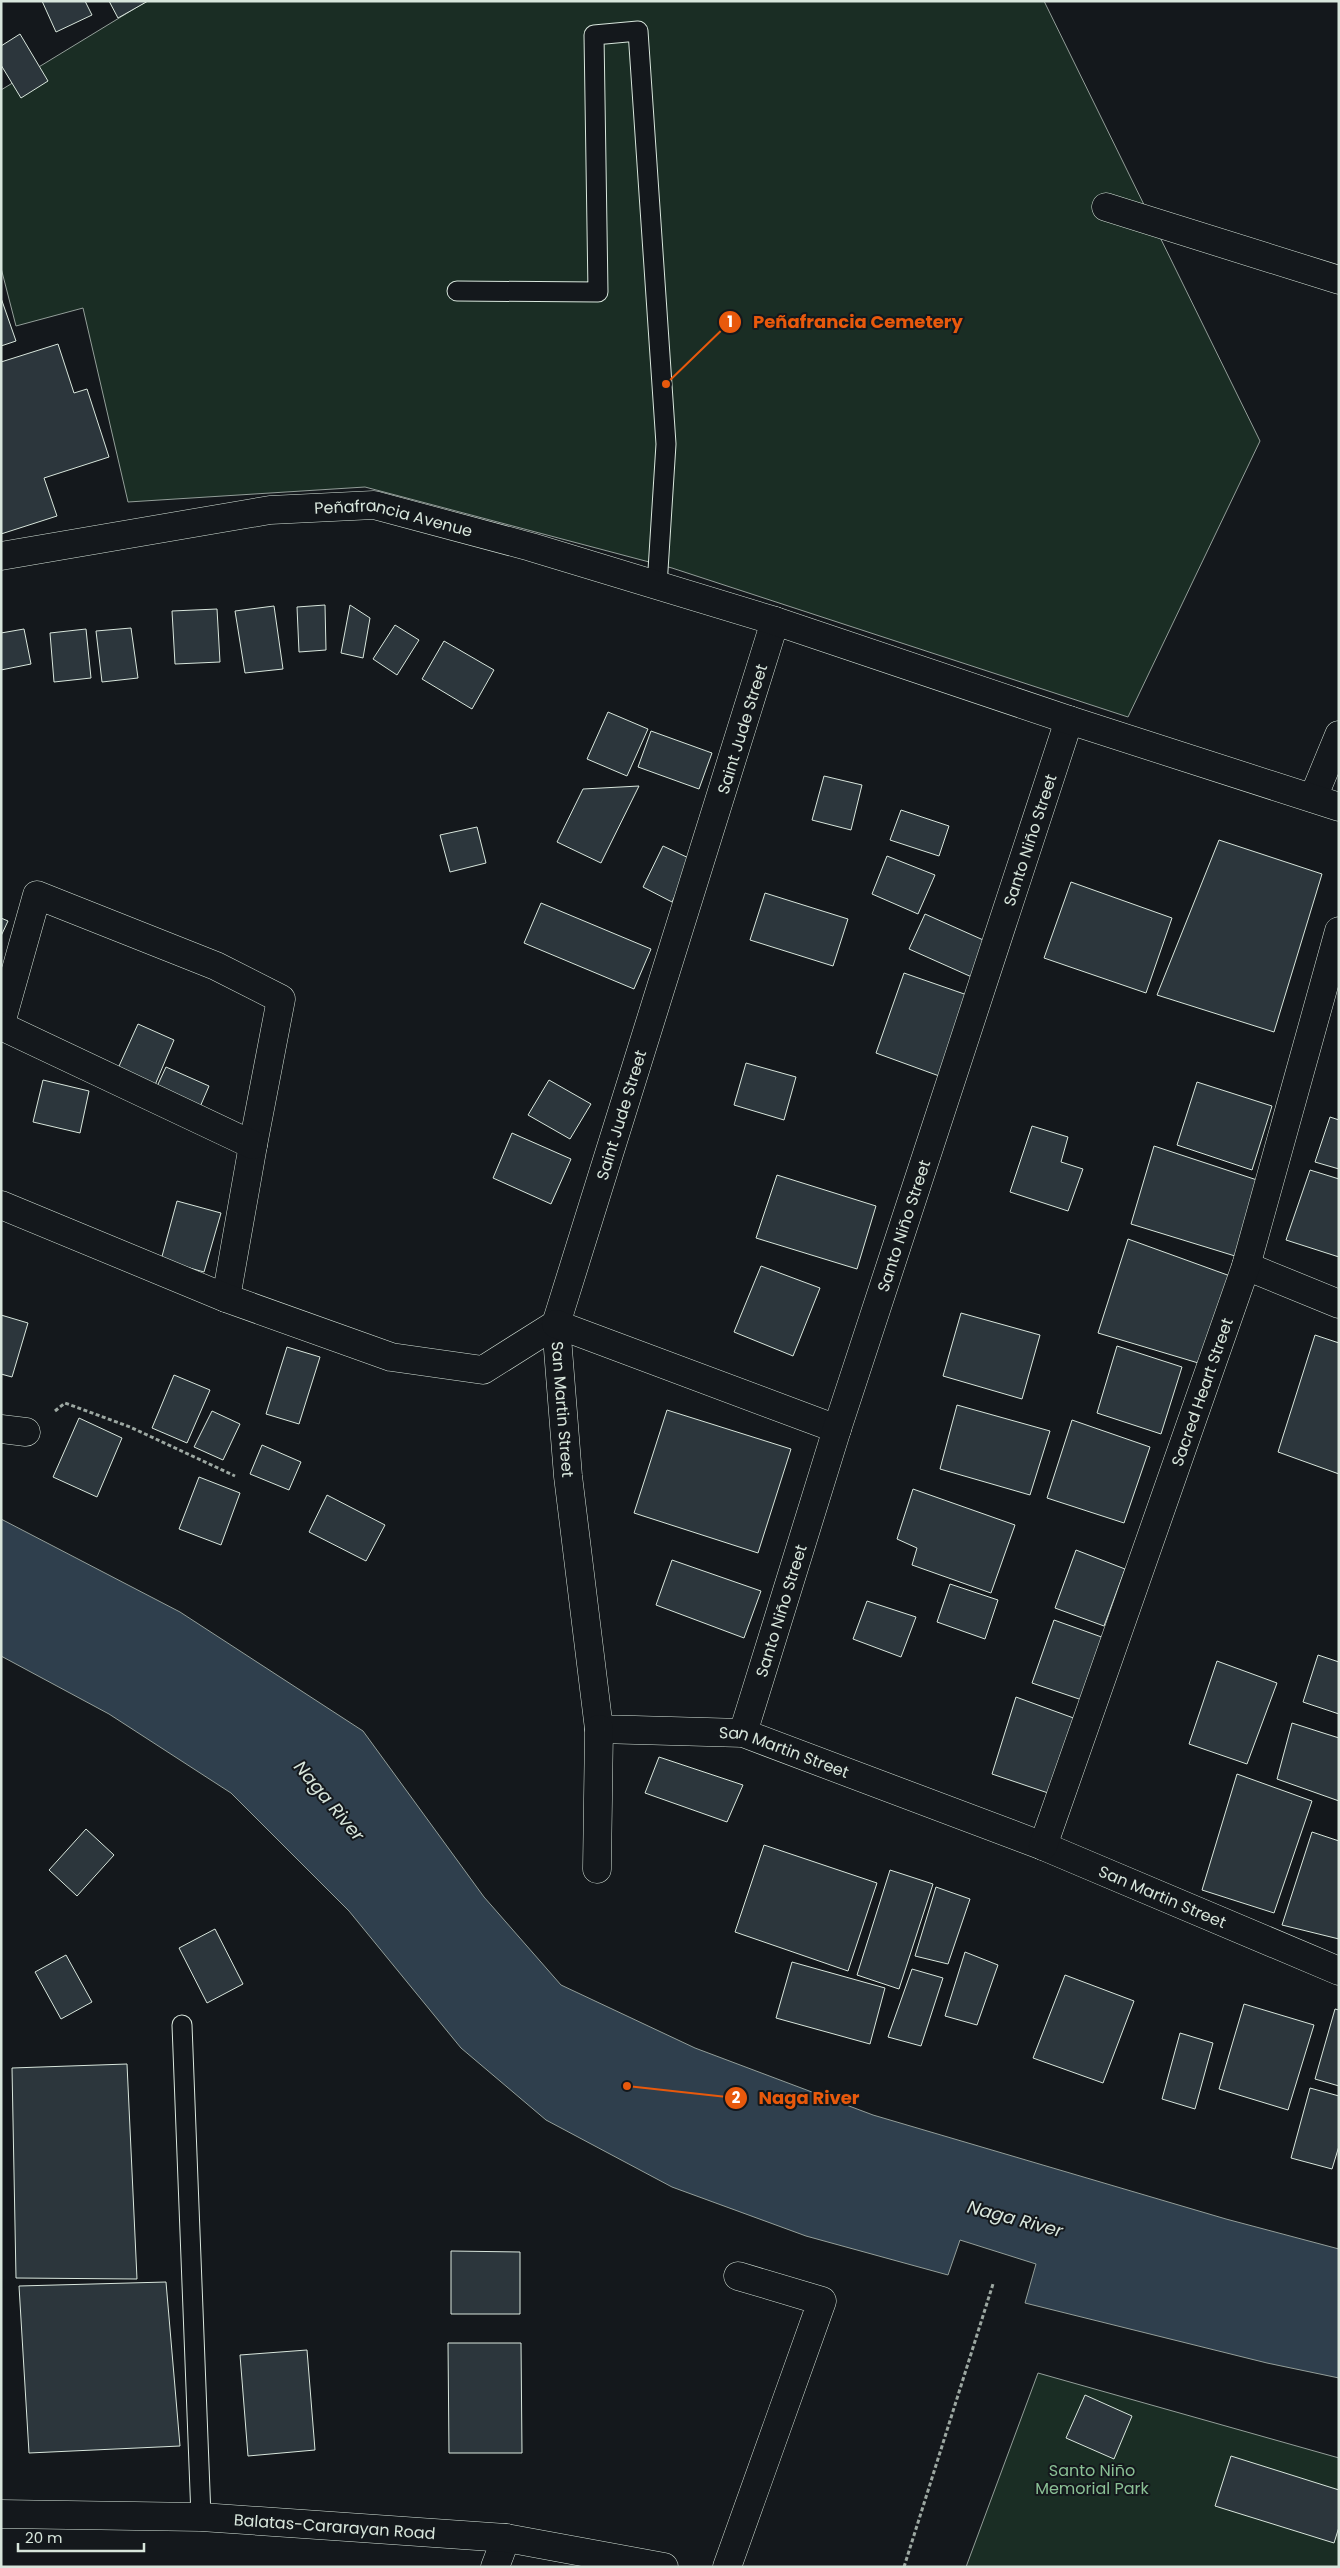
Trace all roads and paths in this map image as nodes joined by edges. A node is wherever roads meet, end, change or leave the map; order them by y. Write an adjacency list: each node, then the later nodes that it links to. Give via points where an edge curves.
1 (1106, 207): 2 (street)
2 (1339, 280)
3 (457, 290): 5 (lane, via 598,292 594,35 638,31 666,444)
4 (1, 556): 5 (street, Peñafrancia Avenue, via 270,510 374,505 513,542)
5 (657, 586): 6 (street, Peñafrancia Avenue)
6 (775, 621): 7 (street, Peñafrancia Avenue); 18 (street, Saint Jude Street)
7 (1069, 720): 9 (street, Peñafrancia Avenue); 19 (street, Santo Niño Street)
8 (1339, 735): 9 (street)
9 (1313, 798): 10 (street, Peñafrancia Avenue)
10 (1339, 807)
11 (1339, 931): 15 (street, Sacred Heart Street)
12 (1, 1025): 13 (street); 13 (street, via 37,895 216,966 281,999)
13 (253, 1144): 16 (street)
14 (1, 1206): 16 (street)
15 (1246, 1266): 17 (street); 24 (street, Sacred Heart Street)
16 (226, 1298): 18 (street, via 391,1357 483,1370)
17 (1339, 1304)
18 (556, 1324): 19 (street); 22 (street, San Martin Street, via 568,1476)
19 (837, 1429): 23 (street, Santo Niño Street)
20 (14, 1430): 21 (path, via 65,1403 130,1427)
21 (235, 1476)
22 (599, 1729): 23 (street, San Martin Street); 25 (street)
23 (743, 1733): 24 (street, San Martin Street)
24 (1044, 1846): 26 (street, San Martin Street)
25 (597, 1869)
26 (1339, 1971)
27 (182, 2025): 31 (lane)
28 (738, 2276): 35 (street, via 822,2301)
29 (993, 2284): 36 (path)
30 (1, 2514): 31 (street, Balatas-Cararayan Road)
31 (201, 2517): 32 (street, Balatas-Cararayan Road)
32 (506, 2538): 33 (street); 34 (street, Balatas-Cararayan Road)
33 (495, 2567)
34 (664, 2567)
35 (727, 2567)
36 (904, 2567)

